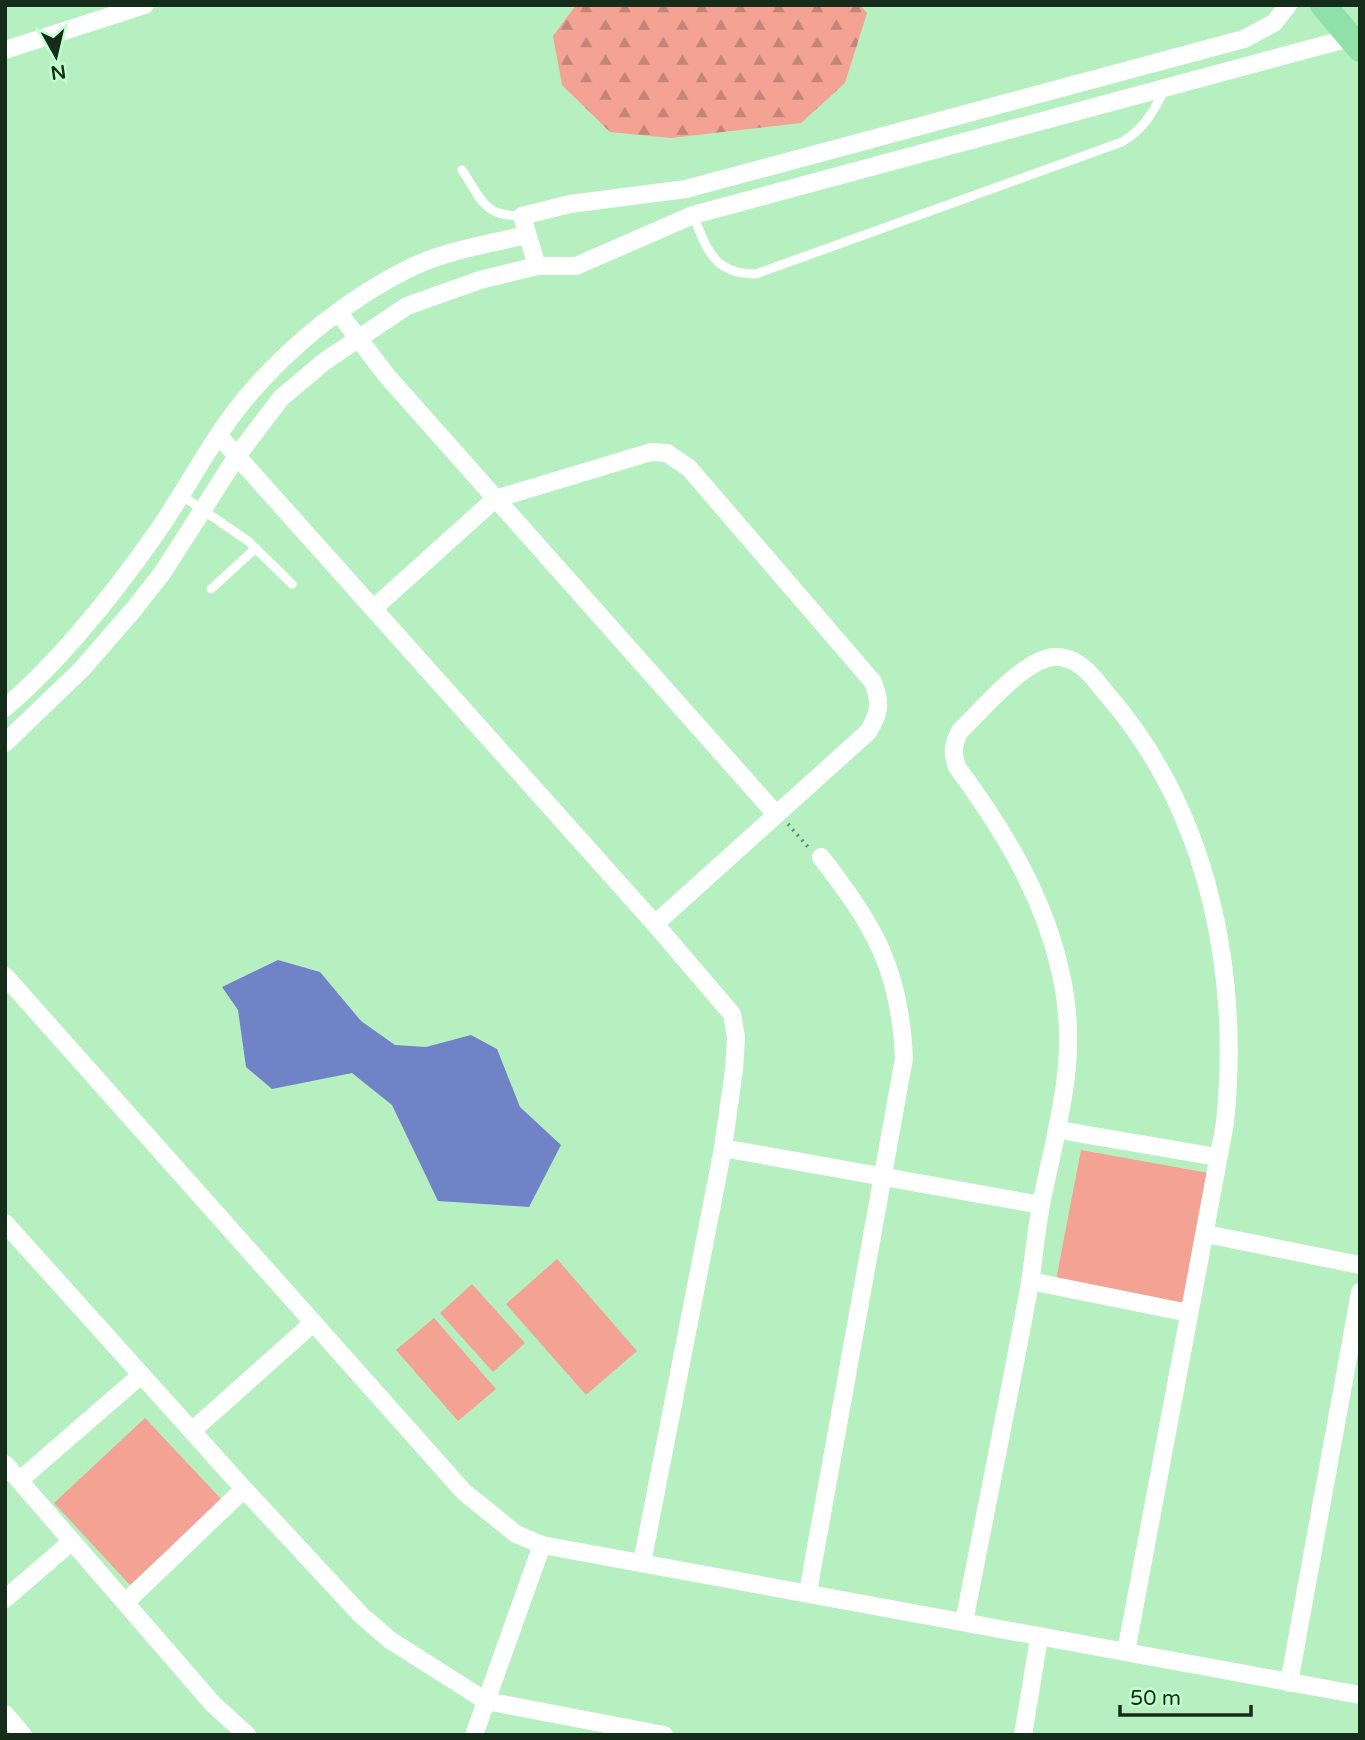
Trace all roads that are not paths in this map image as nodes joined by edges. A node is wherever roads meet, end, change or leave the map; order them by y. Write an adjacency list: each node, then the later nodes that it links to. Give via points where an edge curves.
1 (145, 5): 4 (street)
2 (1288, 5): 5 (street, via 1262,32)
3 (1324, 5): 6 (main road)
4 (121, 9): 7 (street)
5 (1227, 43): 8 (street); 11 (street)
6 (1355, 43): 8 (street)
7 (5, 50)
8 (1235, 68): 9 (street)
9 (1165, 89): 12 (street); 12 (lane, via 1150,118 1122,142 756,274 741,274 718,263 706,248)
10 (462, 170): 13 (lane, via 489,211)
11 (686, 189): 12 (street); 13 (street, via 570,204)
12 (693, 215): 15 (street, via 576,265)
13 (522, 216): 14 (street)
14 (526, 235): 15 (street); 16 (street, via 417,265 383,282)
15 (537, 266): 17 (street, via 428,297)
16 (340, 313): 17 (street); 18 (street, via 267,374)
17 (358, 338): 19 (street, via 281,398); 21 (street)
18 (219, 436): 19 (street); 20 (street)
19 (237, 456): 22 (street); 26 (street)
20 (181, 495): 22 (lane); 27 (street, via 105,601)
21 (495, 499): 26 (street); 29 (street); 29 (street, via 651,452 667,453 689,468 873,682 879,699 878,716 868,732)
22 (204, 509): 23 (lane); 28 (street, via 117,630)
23 (256, 548): 24 (lane); 25 (lane)
24 (292, 584)
25 (211, 589)
26 (374, 608): 31 (street)
27 (5, 708)
28 (5, 743)
29 (775, 813): 31 (street)
30 (821, 857): 36 (street, via 878,939 894,980 904,1058)
31 (655, 924): 34 (street, via 732,1014 734,1070)
32 (5, 976): 44 (street)
33 (1059, 1130): 35 (street); 35 (street, via 1068,1062 1062,977 1053,943 1029,878 953,755 960,731 1023,672 1055,657 1071,659 1085,668 1142,742 1190,835 1207,884 1230,1012 1231,1062); 37 (street)
34 (723, 1148): 36 (street); 52 (street)
35 (1217, 1157): 39 (street)
36 (882, 1175): 37 (street); 53 (street)
37 (1041, 1205): 41 (street)
38 (5, 1223): 45 (street)
39 (1206, 1234): 40 (street); 43 (street)
40 (1360, 1265)
41 (1030, 1281): 43 (street); 56 (street)
42 (1360, 1292): 59 (street)
43 (1189, 1313): 58 (street)
44 (313, 1324): 46 (street); 51 (street, via 464,1492 516,1534)
45 (141, 1375): 46 (street); 48 (street)
46 (193, 1430): 49 (street)
47 (5, 1464): 48 (street)
48 (20, 1480): 50 (street)
49 (244, 1489): 55 (street); 61 (street, via 360,1615 419,1661)
50 (71, 1543): 54 (street); 55 (street)
51 (542, 1545): 52 (street); 61 (street)
52 (642, 1563): 53 (street)
53 (808, 1592): 56 (street)
54 (5, 1600)
55 (127, 1602): 64 (street, via 213,1704)
56 (964, 1622): 57 (street)
57 (1039, 1638): 58 (street); 67 (street)
58 (1126, 1652): 59 (street)
59 (1289, 1682): 60 (street)
60 (1360, 1695)
61 (486, 1701): 65 (street); 66 (street)
62 (5, 1714): 63 (street)
63 (23, 1735)
64 (247, 1735)
65 (474, 1735)
66 (664, 1735)
67 (1023, 1735)

